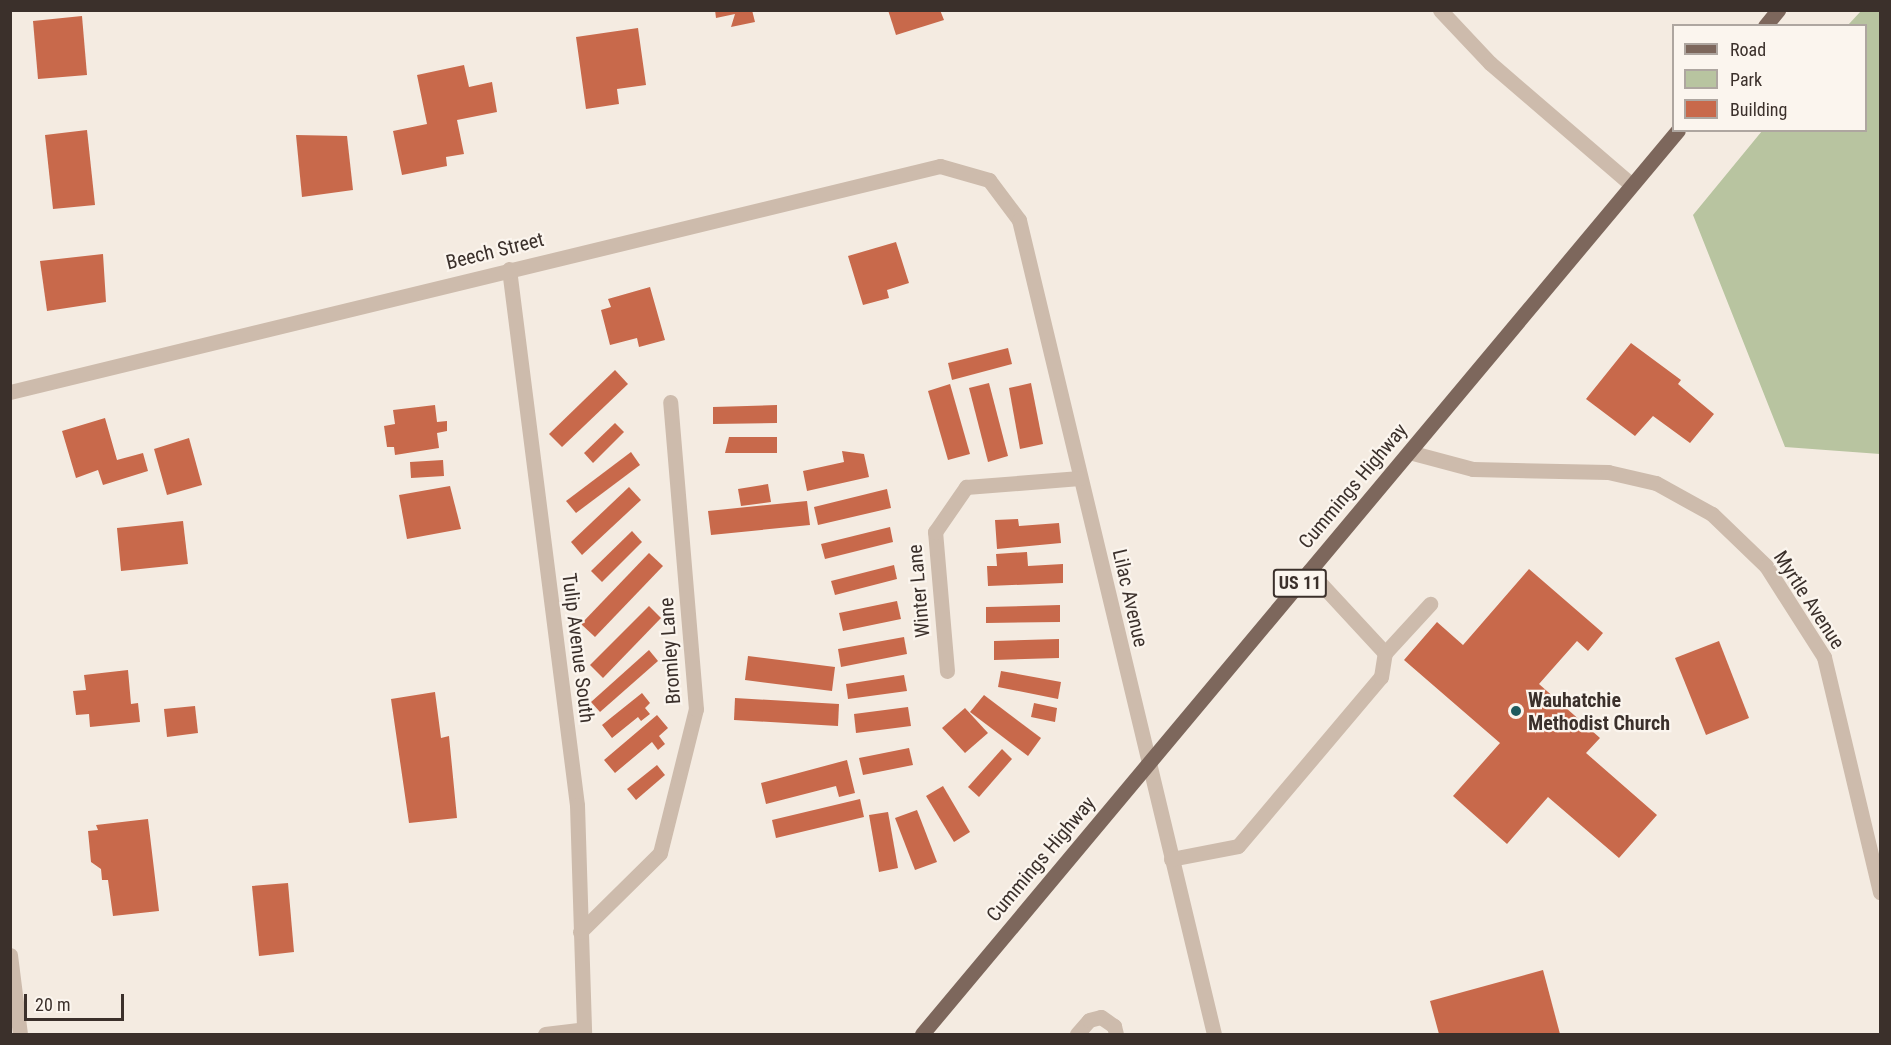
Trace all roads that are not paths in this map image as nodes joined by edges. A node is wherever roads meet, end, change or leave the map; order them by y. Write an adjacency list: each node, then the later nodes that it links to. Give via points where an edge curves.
1 (1440, 10): 6 (street, via 1491,63)
2 (1778, 10): 3 (main road)
3 (1767, 24)
4 (1676, 132): 6 (main road, Cummings Highway / US 11)
5 (989, 180): 7 (street, Beech Street, via 939,166); 11 (street, Lilac Avenue, via 1019,220)
6 (1632, 185): 10 (main road, Cummings Highway / US 11)
7 (509, 269): 8 (street, Beech Street); 19 (street, Tulip Avenue South, via 577,805)
8 (10, 392)
9 (670, 402): 19 (street, Bromley Lane, via 696,709 660,853)
10 (1408, 452): 12 (main road, Cummings Highway / US 11); 18 (street, Myrtle Avenue, via 1473,469 1608,472 1656,483 1712,514 1766,566 1824,657)
11 (1080, 478): 15 (street, Winter Lane, via 966,487 935,532); 16 (street, Lilac Avenue)
12 (1309, 571): 14 (street); 16 (main road, Cummings Highway / US 11)
13 (1430, 604): 14 (street)
14 (1385, 653): 17 (street, via 1381,677 1238,846)
15 (947, 671)
16 (1148, 764): 17 (street, Lilac Avenue); 24 (main road, Cummings Highway / US 11)
17 (1171, 859): 27 (street, Lilac Avenue)
18 (1881, 892)
19 (580, 932): 21 (street, Tulip Avenue South)
20 (10, 955): 22 (street)
21 (583, 1032): 23 (street)
22 (20, 1035)
23 (545, 1035)
24 (922, 1035)
25 (1077, 1035): 26 (street, via 1089,1020 1101,1017 1114,1026)
26 (1116, 1035)
27 (1214, 1035)

